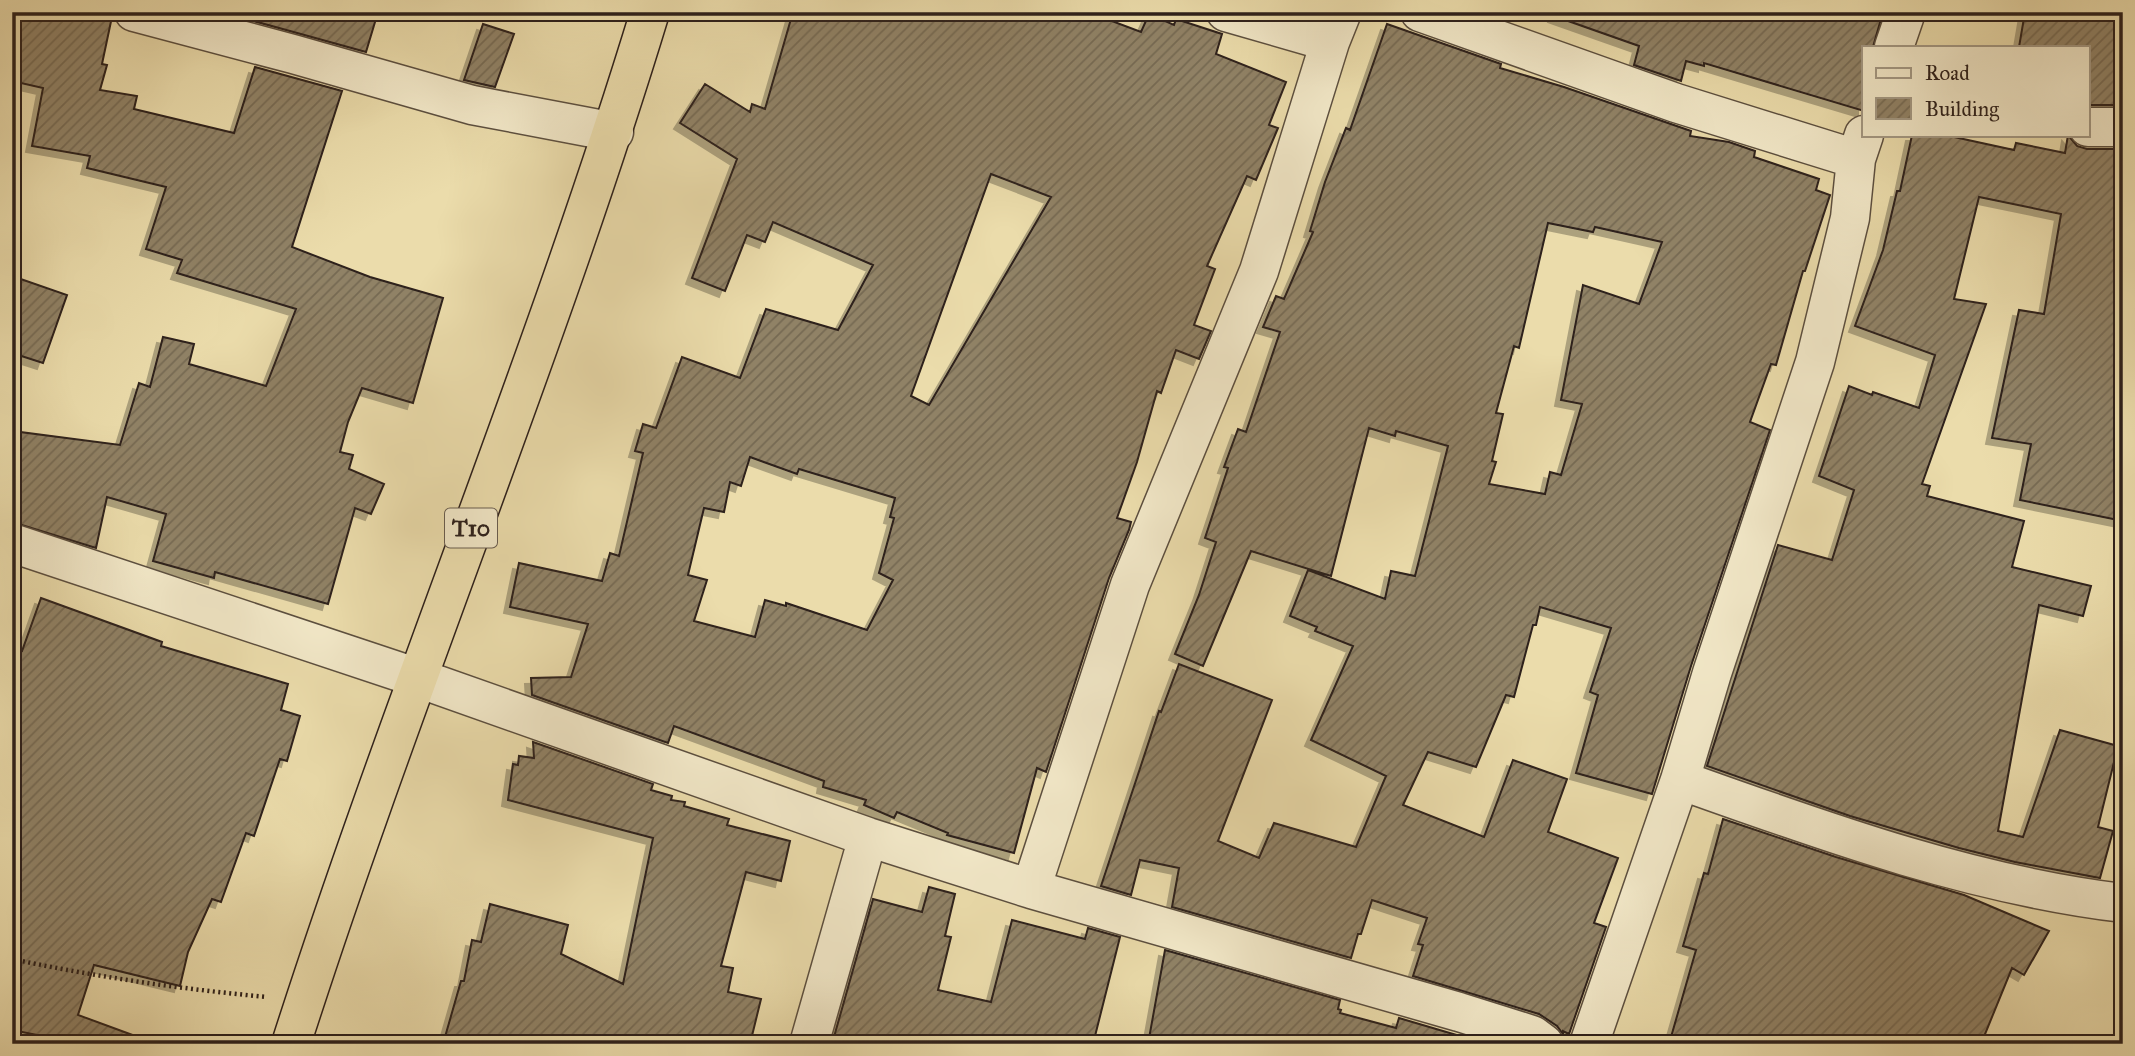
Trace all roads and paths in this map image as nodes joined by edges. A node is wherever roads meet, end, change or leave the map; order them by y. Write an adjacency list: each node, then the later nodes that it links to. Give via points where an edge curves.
1 (134, 12): 10 (street, via 472,106)
2 (650, 12): 10 (highway, T10)
3 (1226, 12): 6 (street)
4 (1420, 12): 11 (street, via 1676,103)
5 (1906, 12): 7 (street)
6 (1336, 27): 16 (street, via 1259,271 1130,585)
7 (1894, 46)
8 (2090, 127): 9 (street)
9 (2123, 127)
10 (614, 132): 13 (highway, T10)
11 (1860, 147): 14 (street, via 1850,218 1815,362)
12 (12, 543): 13 (street)
13 (418, 678): 15 (street); 19 (highway, T10)
14 (1680, 780): 17 (street, via 1804,824 1953,868); 23 (street)
15 (868, 837): 16 (street); 21 (street)
16 (1031, 889): 22 (street, via 1460,1012 1532,1035)
17 (2123, 903)
18 (12, 959): 19 (path, via 184,990)
19 (305, 1001): 20 (highway, T10)
20 (291, 1044)
21 (809, 1044)
22 (1544, 1044)
23 (1589, 1044)

